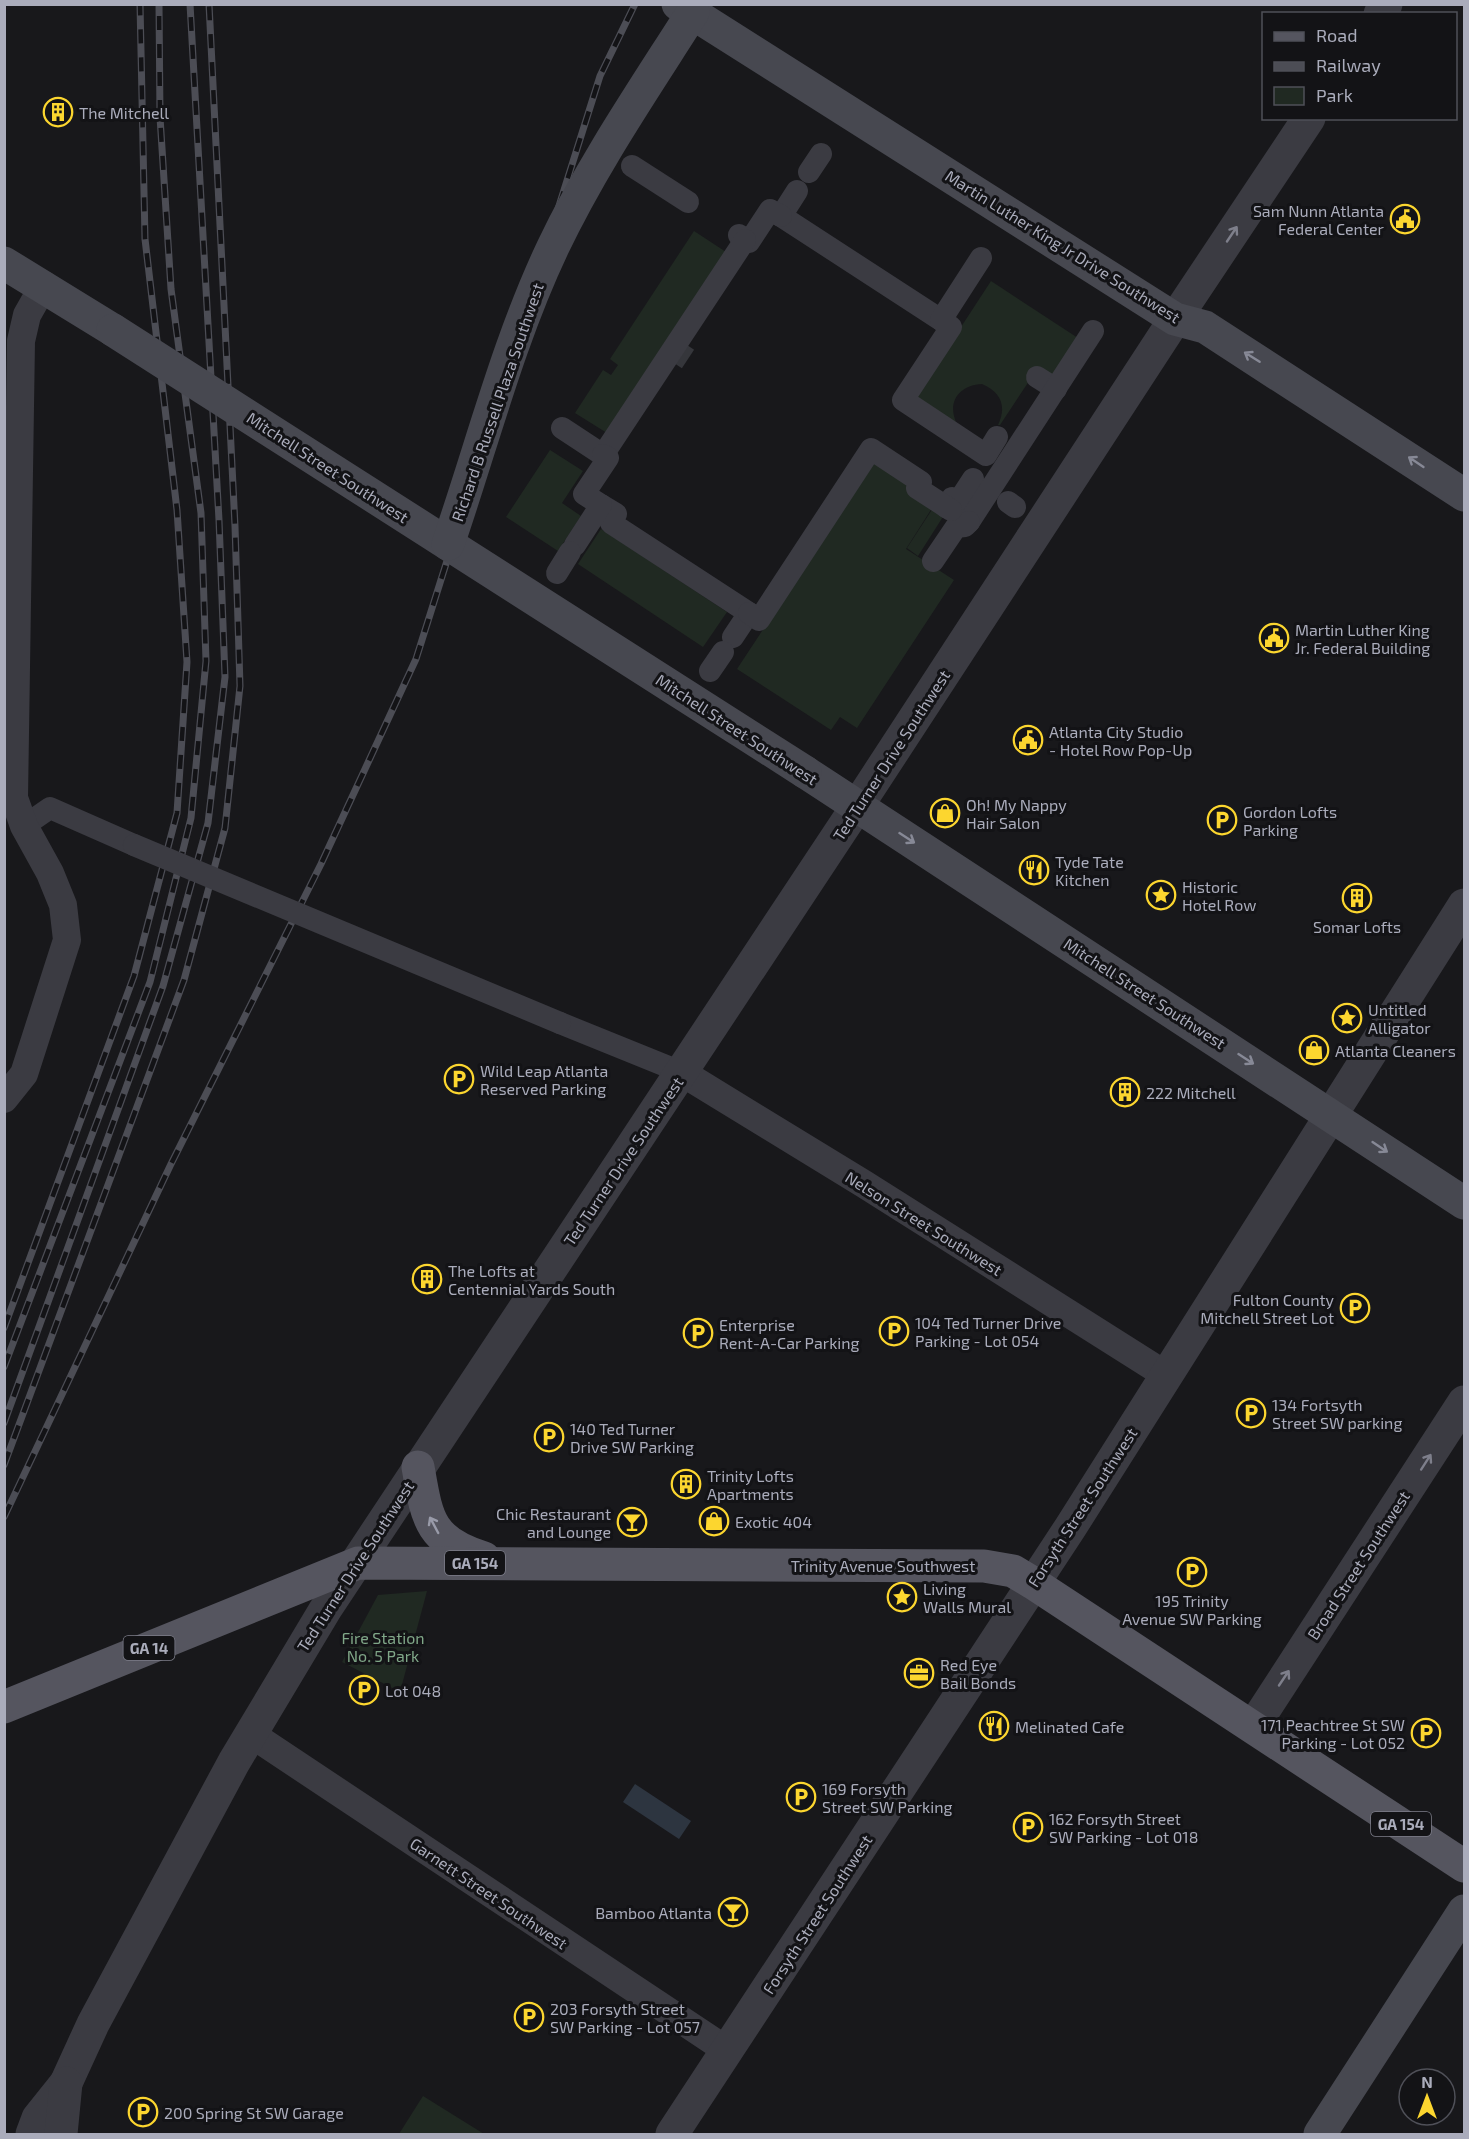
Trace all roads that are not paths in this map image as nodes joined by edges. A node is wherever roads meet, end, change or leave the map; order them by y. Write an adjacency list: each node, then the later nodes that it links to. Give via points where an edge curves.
1 (685, 8): 10 (main road, Martin Luther King Jr Drive Southwest); 19 (main road, Richard B Russell Plaza Southwest, bridge, via 553,247 525,311)
2 (1309, 120): 10 (street, Ted Turner Drive Southwest, one-way to 2)
3 (632, 166): 5 (street)
4 (797, 191): 6 (street)
5 (688, 202)
6 (781, 216): 11 (street); 14 (street, via 770,210 749,242 742,237 676,351)
7 (981, 258): 11 (street)
8 (4, 263): 9 (main road, Mitchell Street Southwest)
9 (44, 285): 19 (main road, Mitchell Street Southwest, bridge); 25 (street, via 27,315 21,341)
10 (1175, 319): 16 (main road, Martin Luther King Jr Drive Southwest, one-way to 10, via 1205,327); 24 (street, Ted Turner Drive Southwest)
11 (941, 320): 15 (street, via 951,327 903,400)
12 (1093, 331): 15 (street, via 1046,383)
13 (562, 428): 14 (street)
14 (603, 455): 17 (street, via 608,458 584,494)
15 (996, 456): 18 (street, via 986,488)
16 (1464, 495)
17 (601, 505): 21 (street); 22 (street, via 616,514 610,523)
18 (958, 514): 20 (street, via 965,526 956,527); 22 (street, via 917,488 921,482 870,449 759,620)
19 (448, 544): 24 (main road, Mitchell Street Southwest, bridge)
20 (933, 561)
21 (557, 573)
22 (749, 613): 23 (street)
23 (710, 671)
24 (858, 806): 27 (street, Ted Turner Drive Southwest); 29 (main road, Mitchell Street Southwest, one-way to 29)
25 (14, 828): 27 (street, bridge, via 50,808); 28 (street, via 50,873 63,905 67,940 24,1074)
26 (1464, 905): 29 (street, Forsyth Street Southwest)
27 (681, 1072): 31 (street, Nelson Street Southwest); 33 (street, Ted Turner Drive Southwest)
28 (4, 1099)
29 (1331, 1114): 30 (main road, Mitchell Street Southwest, one-way to 30); 31 (street, Forsyth Street Southwest)
30 (1464, 1203)
31 (1166, 1375): 36 (street, Forsyth Street Southwest)
32 (1464, 1402): 38 (street, Broad Street Southwest, one-way to 32)
33 (418, 1467): 34 (street, Ted Turner Drive Southwest); 35 (main road, one-way to 33, via 463,1552 440,1538 427,1513)
34 (358, 1563): 35 (main road, Trinity Avenue Southwest / GA 154); 37 (main road, GA 14); 39 (street, Ted Turner Drive Southwest, via 325,1610)
35 (500, 1563): 36 (main road, Trinity Avenue Southwest / GA 154, via 984,1566 1013,1572)
36 (1034, 1583): 38 (main road, Trinity Avenue Southwest / GA 154); 42 (street, Forsyth Street Southwest)
37 (4, 1707)
38 (1252, 1727): 40 (main road, Trinity Avenue Southwest / GA 154)
39 (251, 1734): 42 (street, Garnett Street Southwest); 43 (street, Ted Turner Drive Southwest)
40 (1464, 1866)
41 (1464, 1911): 47 (main road)
42 (728, 2051): 46 (street, Forsyth Street Southwest)
43 (66, 2083): 44 (street, Ted Turner Drive Southwest, via 38,2118); 45 (street, Ted Turner Drive Southwest)
44 (32, 2134)
45 (62, 2134)
46 (672, 2134)
47 (1320, 2134)

